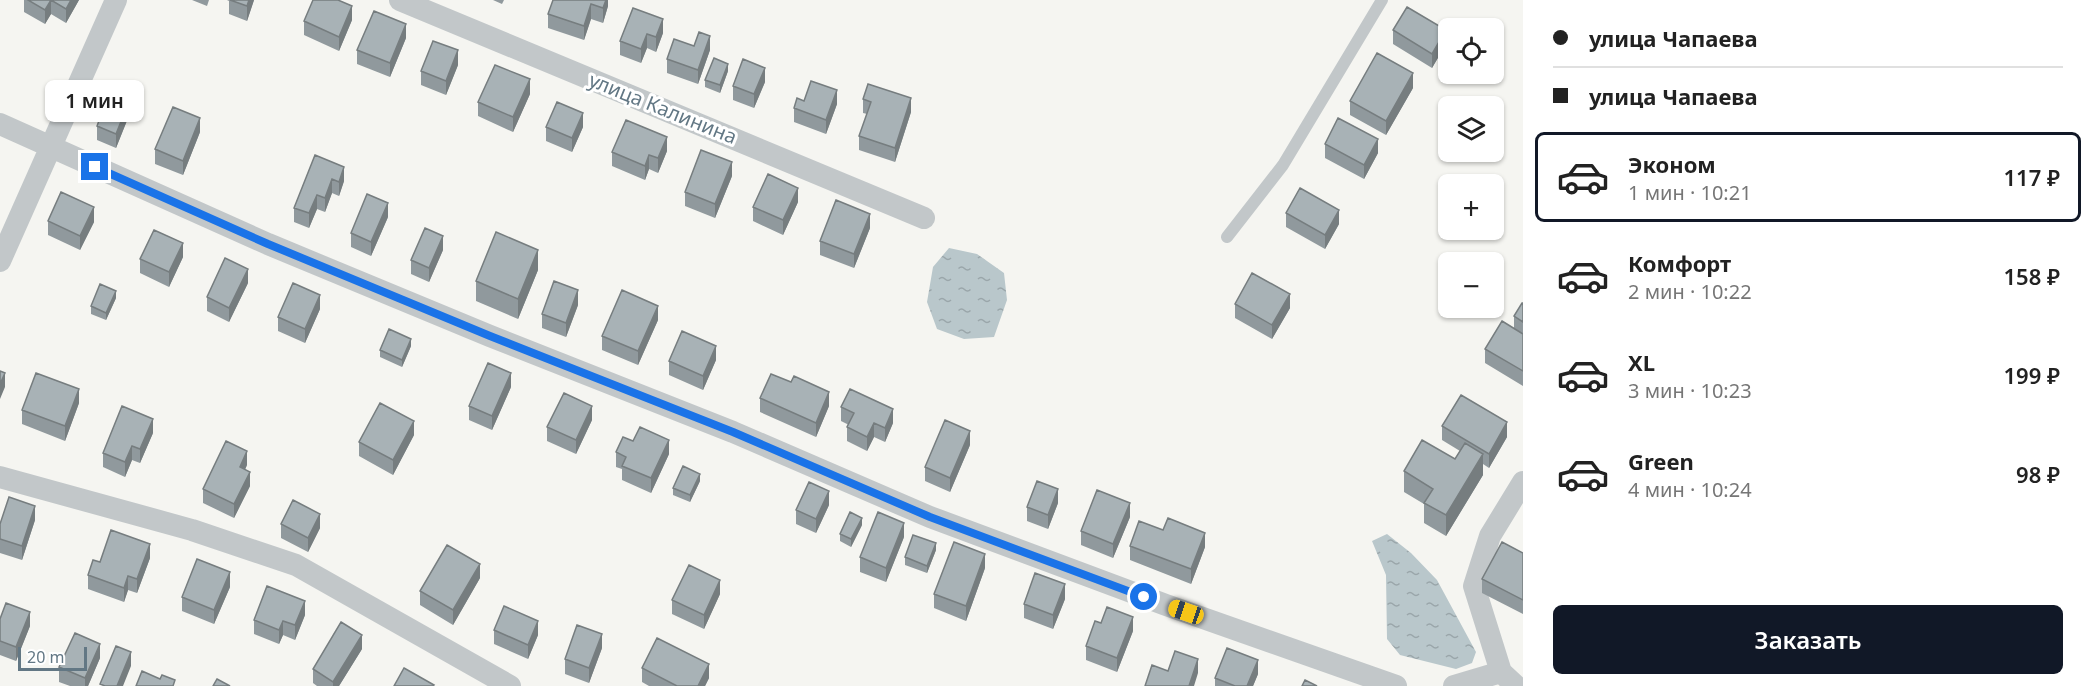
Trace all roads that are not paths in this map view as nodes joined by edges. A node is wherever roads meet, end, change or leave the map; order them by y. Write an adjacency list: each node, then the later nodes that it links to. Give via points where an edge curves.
1 (116, 0): 6 (street)
2 (400, 0): 4 (street, улица Калинина)
3 (1382, 0): 8 (lane, via 1283,165)
4 (452, 9): 7 (street, улица Калинина)
5 (0, 124): 6 (street)
6 (52, 148): 9 (street); 14 (street, via 268,244 733,432 930,517)
7 (924, 218)
8 (1227, 237)
9 (0, 261)
10 (0, 477): 13 (street, via 192,530 296,565)
11 (1523, 482): 12 (street, via 1490,536 1474,586)
12 (1508, 679): 15 (street)
13 (510, 686)
14 (1396, 686)
15 (1454, 686)

